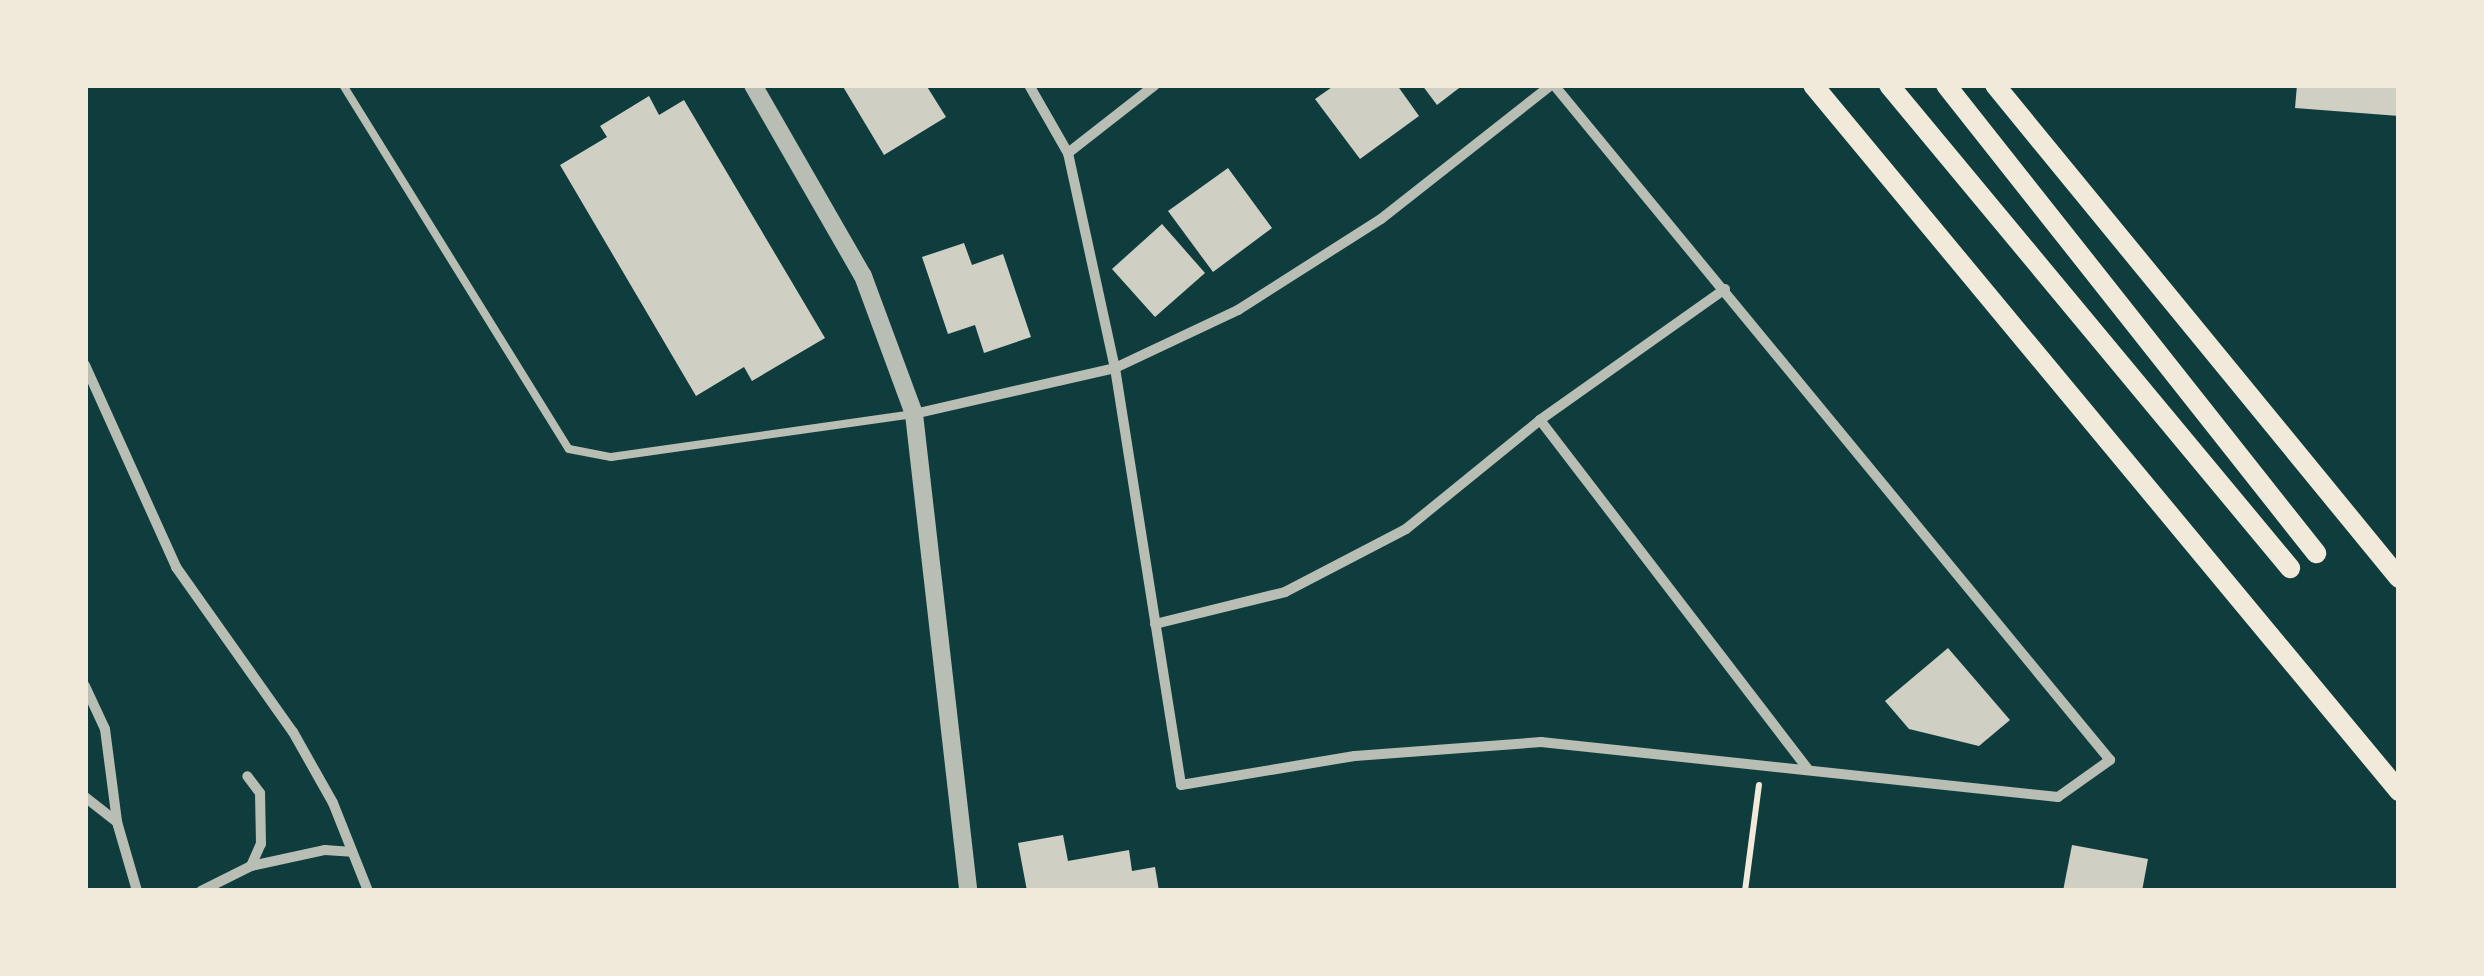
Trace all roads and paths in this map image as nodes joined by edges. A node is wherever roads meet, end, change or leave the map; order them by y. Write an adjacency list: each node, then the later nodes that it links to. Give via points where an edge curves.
1 (343, 85): 14 (lane, via 569,450 611,457)
2 (754, 85): 14 (street, via 863,276)
3 (1030, 85): 10 (street)
4 (1154, 85): 10 (street)
5 (1553, 85): 11 (street); 13 (street, via 1365,229 1238,310)
6 (1813, 85): 24 (main road)
7 (1889, 85): 17 (main road)
8 (1946, 85): 16 (main road)
9 (1996, 85): 18 (main road)
10 (1068, 154): 13 (street)
11 (1725, 289): 15 (street); 22 (street, via 2110,760 2058,797)
12 (85, 365): 27 (street, via 176,567 293,732)
13 (1116, 368): 14 (street); 19 (street)
14 (914, 414): 32 (street)
15 (1540, 420): 19 (street, via 1388,538 1286,592); 22 (street)
16 (2316, 553)
17 (2290, 568)
18 (2399, 578)
19 (1155, 624): 21 (street, via 1181,785 1354,756 1541,742)
20 (85, 686): 26 (street, via 104,729)
21 (1762, 764): 22 (street); 33 (path)
22 (1807, 768)
23 (247, 776): 28 (street, via 264,818)
24 (2397, 790)
25 (85, 796): 26 (street)
26 (117, 822): 29 (street)
27 (352, 852): 28 (street, via 325,850); 31 (street)
28 (251, 866): 30 (street)
29 (137, 891)
30 (201, 891)
31 (368, 891)
32 (968, 891)
33 (1745, 891)

